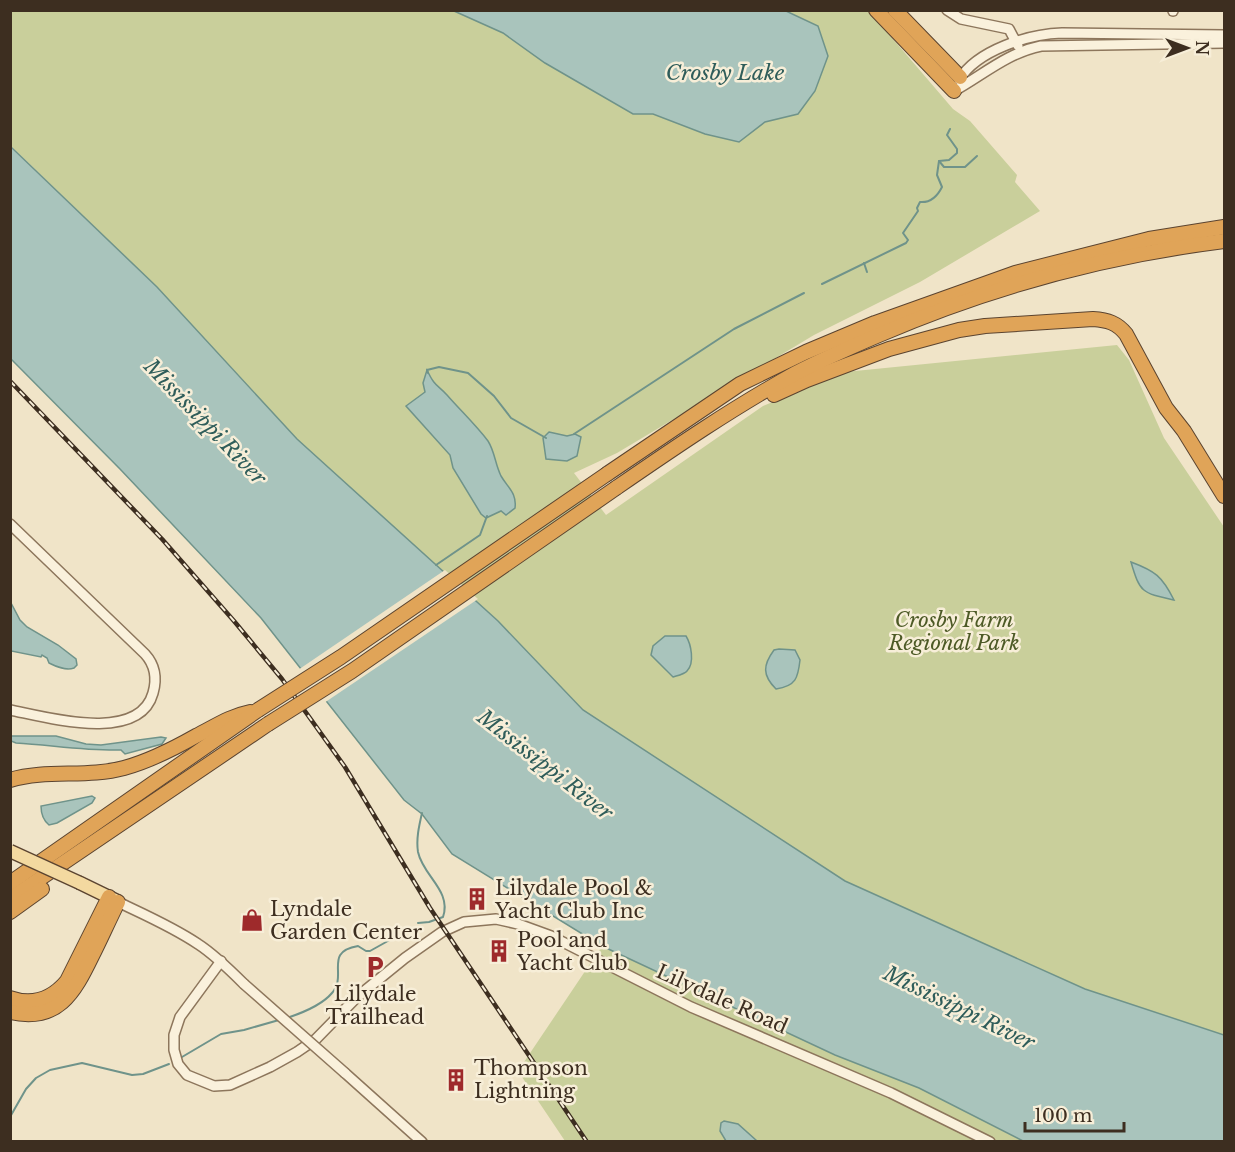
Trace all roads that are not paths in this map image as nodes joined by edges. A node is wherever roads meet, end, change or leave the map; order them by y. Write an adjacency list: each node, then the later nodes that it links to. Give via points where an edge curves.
1 (876, 10): 9 (highway)
2 (896, 10): 8 (highway)
3 (947, 10): 5 (street, via 961,19 1009,29)
4 (1224, 35): 5 (street, via 1049,33)
5 (1016, 41): 7 (street); 8 (street, via 988,54)
6 (1224, 43): 7 (street, via 1050,45)
7 (1020, 52): 9 (street)
8 (960, 77): 9 (street)
9 (954, 91)
10 (1224, 227): 12 (highway, via 1188,232)
11 (1224, 241): 12 (highway)
12 (1113, 253): 13 (highway)
13 (1084, 260): 14 (highway, via 908,323 797,372); 18 (highway, bridge, via 1015,273 875,322 740,384)
14 (736, 409): 15 (highway, via 889,349 959,330 1093,319 1113,322 1126,334 1166,408); 19 (highway, bridge)
15 (1224, 496)
16 (10, 524): 17 (street, via 146,654 155,679 153,696 147,705 123,720 87,724)
17 (10, 710)
18 (258, 710): 20 (highway, via 235,715 175,748 124,768 28,775); 22 (highway)
19 (262, 728): 23 (highway); 25 (highway, via 233,756)
20 (10, 780)
21 (10, 851): 24 (main road, bridge)
22 (10, 883)
23 (10, 899)
24 (113, 900): 26 (street, via 172,928); 27 (highway, via 60,990 29,1002); 28 (highway, via 69,998 37,1015)
25 (10, 912)
26 (221, 961): 29 (street, bridge); 30 (street, Lilydale Road, via 180,1017 174,1035 178,1064 187,1075 214,1086 230,1085 297,1052 316,1039 357,997 442,932 464,922 496,920 551,936 691,1007 891,1093)
27 (10, 998)
28 (10, 1012)
29 (422, 1142)
30 (990, 1142)

